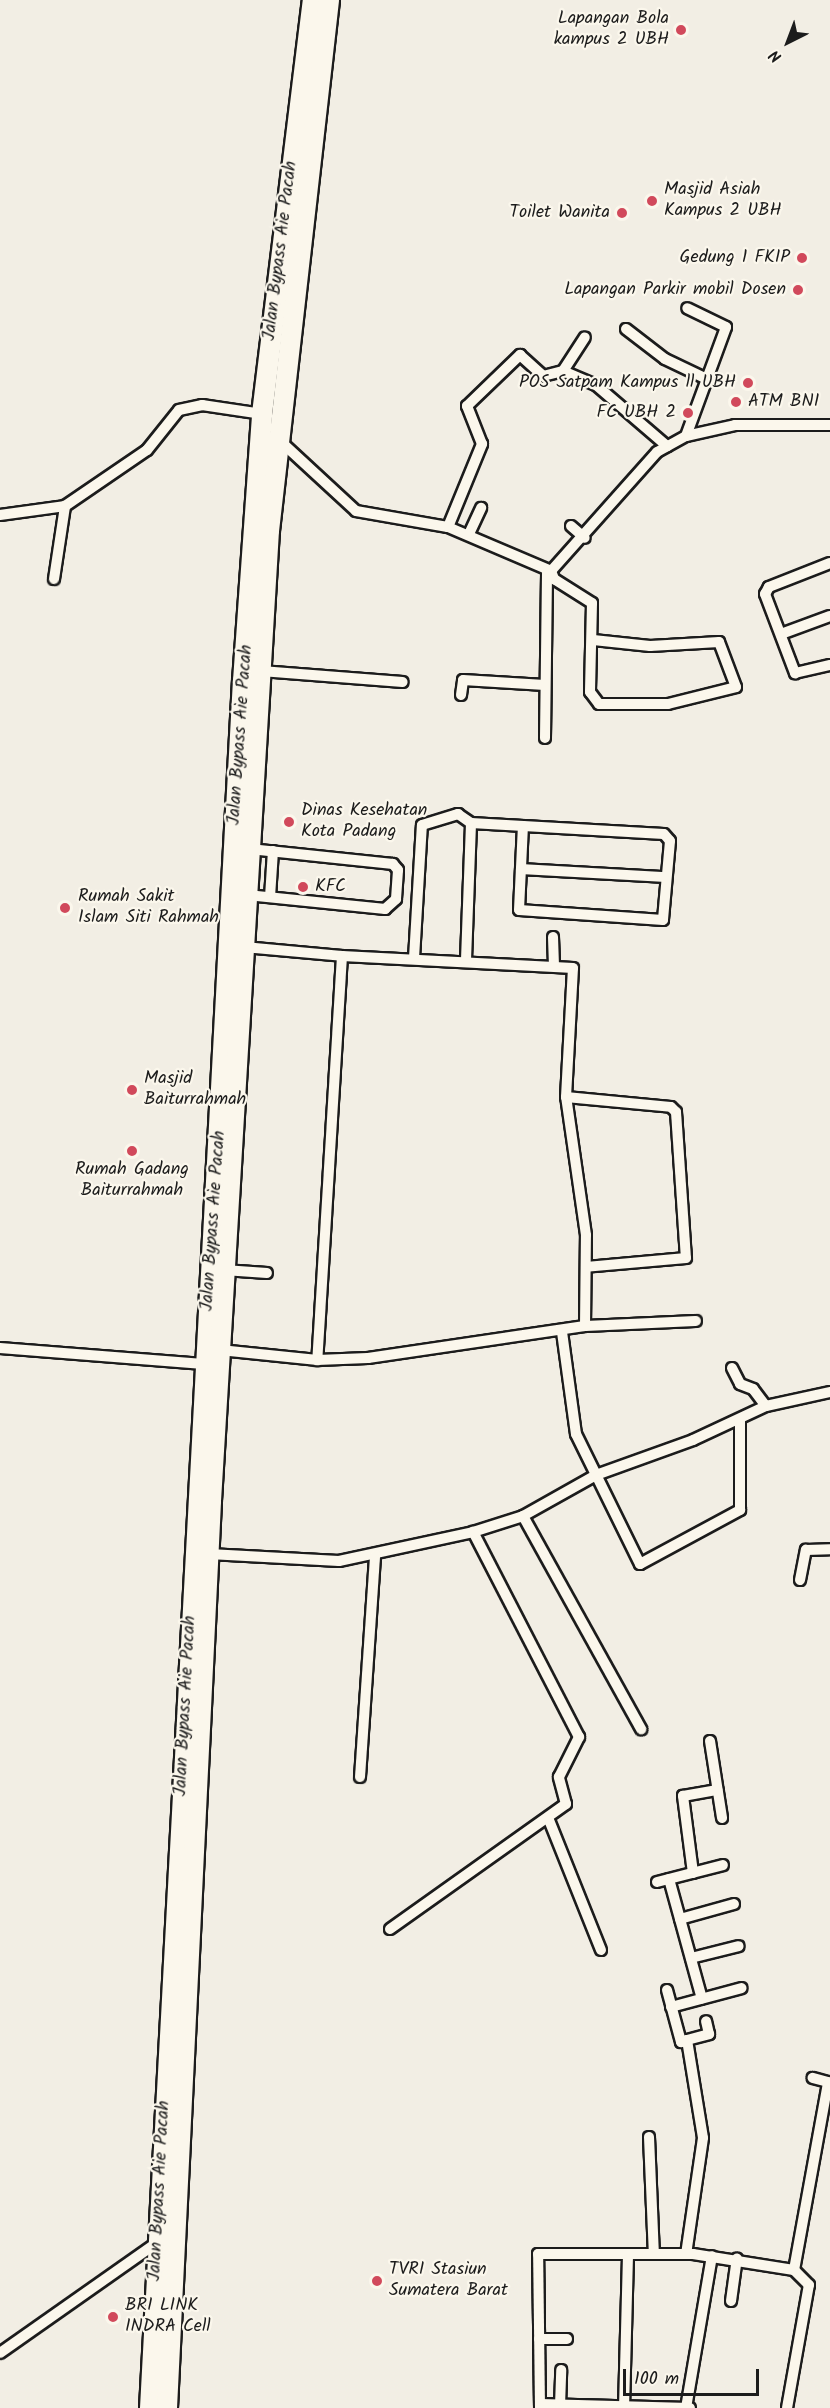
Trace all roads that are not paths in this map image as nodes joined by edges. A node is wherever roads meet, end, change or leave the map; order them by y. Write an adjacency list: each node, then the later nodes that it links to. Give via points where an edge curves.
1 (313, 0): 4 (highway, Jalan Bypass Aie Pacah)
2 (329, 0): 4 (highway)
3 (687, 308): 8 (street, via 726,327)
4 (280, 327): 9 (highway, Jalan Bypass Aie Pacah); 11 (highway)
5 (626, 328): 8 (street, via 665,359)
6 (585, 337): 7 (street)
7 (563, 371): 13 (street, via 596,385); 18 (street, via 543,376 520,355 470,401 467,411 483,436 482,444)
8 (707, 379): 12 (street)
9 (262, 414): 14 (street, via 202,405 179,410 147,450); 19 (highway, Jalan Bypass Aie Pacah)
10 (830, 425): 12 (street, via 735,424)
11 (276, 436): 18 (street, via 356,511); 19 (highway)
12 (686, 436): 13 (street)
13 (668, 446): 21 (street)
14 (65, 506): 16 (street); 24 (street)
15 (481, 508): 20 (street)
16 (0, 515)
17 (572, 526): 21 (street)
18 (448, 527): 20 (street)
19 (262, 531): 29 (highway); 49 (highway, Jalan Bypass Aie Pacah)
20 (469, 534): 23 (street)
21 (585, 538): 23 (street)
22 (830, 563): 26 (street, via 765,591)
23 (549, 571): 27 (street, via 554,579 592,603); 31 (street)
24 (54, 579)
25 (830, 616): 26 (street)
26 (781, 634): 28 (street, via 797,675)
27 (593, 640): 27 (street, via 590,692 599,704 668,704 736,687 719,642 650,646)
28 (830, 665)
29 (261, 671): 30 (street); 36 (highway)
30 (403, 682)
31 (545, 685): 32 (street, via 463,680); 33 (street)
32 (461, 695)
33 (544, 738)
34 (471, 823): 35 (street); 45 (street, via 458,814 422,825); 46 (street)
35 (523, 826): 38 (street); 39 (street, via 664,834 670,841)
36 (250, 849): 37 (street); 40 (highway)
37 (273, 851): 41 (street); 41 (street, via 393,864 396,899 385,909)
38 (521, 869): 39 (street); 39 (street, via 521,911 653,921 664,918)
39 (666, 877)
40 (248, 895): 41 (street); 43 (highway)
41 (270, 897)
42 (553, 937): 47 (street)
43 (244, 947): 44 (street); 49 (highway)
44 (342, 956): 45 (street); 58 (street)
45 (414, 958): 46 (street)
46 (466, 960): 47 (street)
47 (554, 966): 48 (street, via 575,971)
48 (566, 1097): 50 (street); 50 (street, via 671,1107 676,1112 686,1258)
49 (221, 1223): 51 (highway); 59 (highway, Jalan Bypass Aie Pacah)
50 (586, 1267): 54 (street)
51 (224, 1270): 52 (street); 57 (highway)
52 (267, 1273)
53 (696, 1321): 54 (street)
54 (585, 1326): 55 (street)
55 (562, 1332): 58 (street, via 516,1332 368,1358); 64 (street, via 568,1410)
56 (0, 1348): 59 (street)
57 (220, 1350): 58 (street); 68 (highway)
58 (317, 1360)
59 (203, 1364): 92 (highway, Jalan Bypass Aie Pacah)
60 (732, 1368): 62 (street, via 740,1384 753,1389)
61 (830, 1392): 62 (street)
62 (766, 1406): 63 (street)
63 (740, 1419): 64 (street); 64 (street, via 740,1510 695,1531 645,1565 638,1562)
64 (596, 1475): 65 (street)
65 (523, 1516): 66 (street); 71 (street)
66 (473, 1532): 69 (street); 76 (street, via 579,1737 559,1777 566,1803)
67 (830, 1549): 70 (street, via 806,1550)
68 (209, 1554): 69 (street, via 339,1561); 92 (highway)
69 (375, 1556): 73 (street)
70 (800, 1580)
71 (641, 1729)
72 (710, 1741): 74 (street)
73 (360, 1777)
74 (717, 1790): 75 (street); 78 (street, via 683,1796)
75 (722, 1818)
76 (549, 1820): 83 (street); 85 (street)
77 (723, 1865): 78 (street)
78 (693, 1873): 79 (street)
79 (669, 1879): 80 (street); 82 (street)
80 (657, 1882)
81 (734, 1904): 82 (street)
82 (680, 1919): 86 (street)
83 (390, 1929)
84 (740, 1946): 86 (street)
85 (601, 1950)
86 (691, 1958): 89 (street)
87 (742, 1988): 89 (street)
88 (667, 1990): 90 (street)
89 (702, 1999): 90 (street)
90 (671, 2007): 93 (street, via 681,2042)
91 (706, 2021): 93 (street, via 710,2034)
92 (178, 2032): 97 (highway, Jalan Bypass Aie Pacah); 113 (highway)
93 (687, 2040): 100 (street, via 704,2148)
94 (813, 2078): 95 (street, via 828,2082)
95 (826, 2109): 103 (street)
96 (649, 2137): 99 (street)
97 (158, 2242): 107 (street); 112 (highway, Jalan Bypass Aie Pacah)
98 (628, 2253): 99 (street); 106 (street, via 538,2254); 111 (street)
99 (654, 2254): 100 (street)
100 (686, 2254): 101 (street)
101 (712, 2256): 102 (street); 114 (street)
102 (737, 2258): 103 (street); 104 (street)
103 (794, 2270): 115 (street, via 809,2285)
104 (731, 2301)
105 (567, 2338): 106 (street)
106 (539, 2339): 109 (street)
107 (0, 2354)
108 (561, 2370): 110 (street)
109 (540, 2406): 110 (street)
110 (560, 2406): 111 (street)
111 (624, 2407): 114 (street)
112 (150, 2408)
113 (166, 2408)
114 (688, 2408)
115 (787, 2408)

